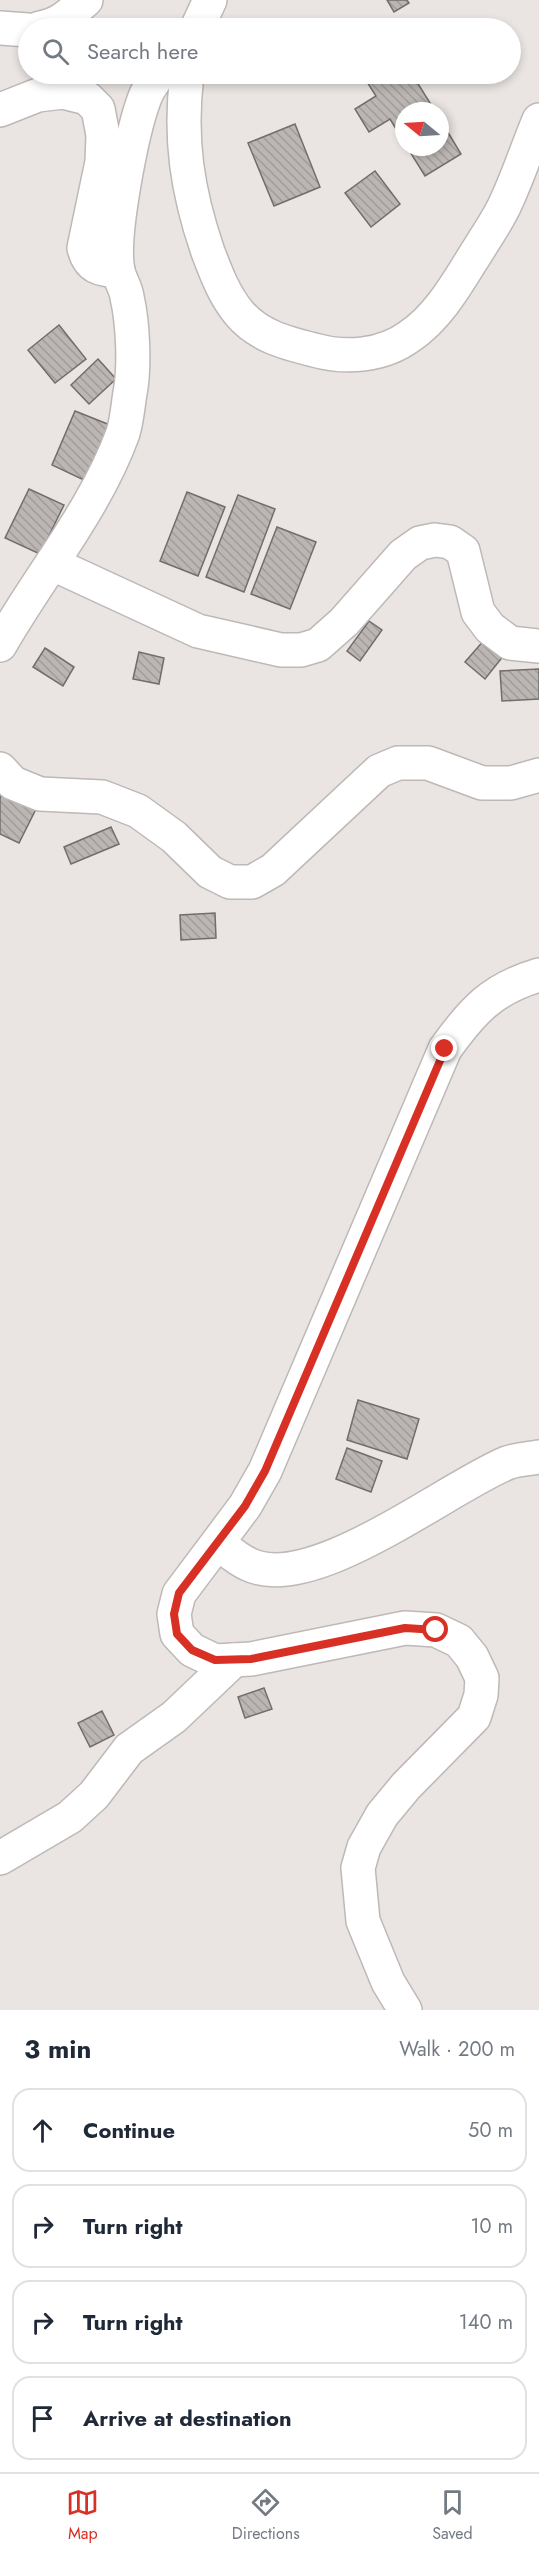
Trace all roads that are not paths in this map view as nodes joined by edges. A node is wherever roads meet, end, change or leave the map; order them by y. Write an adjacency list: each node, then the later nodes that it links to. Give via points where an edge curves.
1 (86, 0): 3 (street)
2 (210, 0): 4 (street)
3 (65, 18)
4 (202, 18)
5 (0, 28): 6 (street)
6 (18, 29)
7 (152, 84): 11 (street, via 135,126 117,244)
8 (186, 84): 10 (street, via 184,154 190,194 226,295 239,314 276,340 342,356 399,344 426,324 507,202)
9 (0, 110): 11 (street, via 38,95 63,92 87,98 98,109 103,135 102,162 84,248 87,261 97,269)
10 (539, 120)
11 (118, 271): 12 (street, via 127,297 131,346 131,389 123,432)
12 (53, 564): 13 (street); 14 (street, via 198,631 280,650 301,650 318,645 344,622 403,555 420,543 450,542 463,551 478,612 490,628 510,642)
13 (0, 645)
14 (539, 646)
15 (0, 769): 16 (street, via 13,783 40,794 102,797 138,811 174,837 210,872 230,882 252,882 273,870 379,771 398,763 428,763 482,783 511,783)
16 (539, 775)
17 (539, 975): 19 (street, via 514,982 491,997 467,1017 445,1049 277,1446 245,1506)
18 (539, 1457): 19 (street, via 510,1462 481,1475 350,1550 295,1569 248,1565)
19 (218, 1543): 20 (street, via 179,1593 174,1614 177,1634 192,1650 215,1660)
20 (234, 1660): 21 (street, via 174,1717 129,1749 94,1795 70,1817); 22 (street, via 405,1628 436,1630 459,1641 472,1657 482,1678 474,1717 382,1815 364,1847 358,1868 363,1921 388,1983)
21 (0, 1858)
22 (405, 2010)

